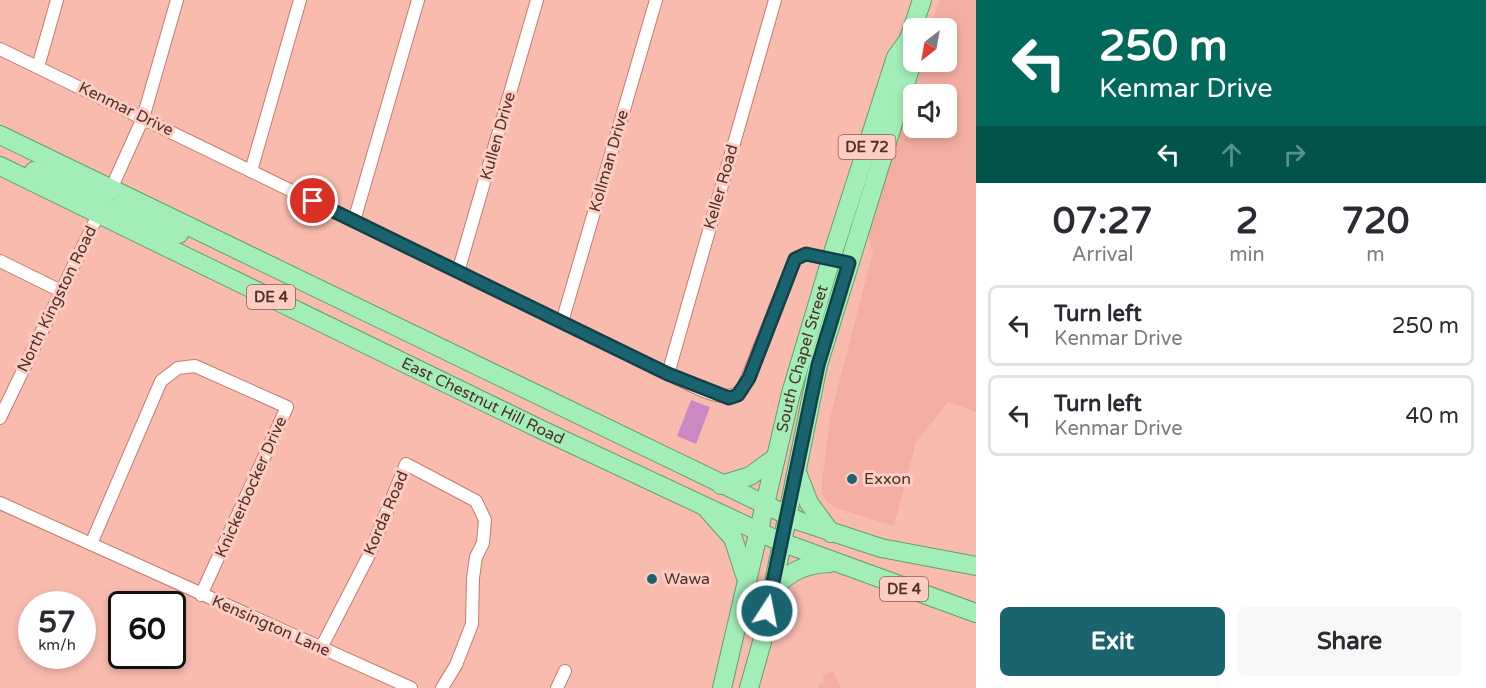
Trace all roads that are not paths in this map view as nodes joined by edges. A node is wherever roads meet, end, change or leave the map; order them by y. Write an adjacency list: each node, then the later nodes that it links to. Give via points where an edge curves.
1 (57, 0): 10 (street)
2 (177, 0): 11 (street)
3 (300, 0): 14 (street)
4 (418, 0): 17 (street)
5 (537, 0): 21 (street, Kullen Drive)
6 (656, 0): 23 (street, Kollman Drive)
7 (775, 0): 24 (street, Keller Road)
8 (922, 0): 20 (main road, South Chapel Street / DE 72, via 909,39 896,57)
9 (0, 49): 10 (street, Kenmar Drive)
10 (38, 67): 11 (street, Kenmar Drive)
11 (143, 118): 14 (street, Kenmar Drive); 15 (street)
12 (0, 135): 15 (main road, East Chestnut Hill Road / DE 4)
13 (0, 165): 15 (main road, via 19,166 95,196); 16 (main road, East Chestnut Hill Road / DE 4)
14 (251, 171): 17 (street, Kenmar Drive)
15 (111, 189): 18 (main road, East Chestnut Hill Road / DE 4)
16 (99, 213): 18 (main road, via 118,208 208,246); 22 (street, North Kingston Road); 30 (main road, East Chestnut Hill Road / DE 4, via 542,430)
17 (354, 221): 21 (street, Kenmar Drive)
18 (252, 258): 28 (main road, East Chestnut Hill Road / DE 4)
19 (0, 261): 22 (street)
20 (840, 261): 24 (street, Kenmar Drive, via 806,254 790,265 749,378 738,395 718,396); 26 (main road, South Chapel Street / DE 72, via 791,393); 27 (main road, South Chapel Street / DE 72)
21 (458, 272): 23 (street, Kenmar Drive)
22 (62, 291): 25 (street, North Kingston Road)
23 (562, 322): 24 (street, Kenmar Drive)
24 (668, 374)
25 (0, 418)
26 (776, 458): 28 (main road, via 750,476); 31 (main road, South Chapel Street / DE 72)
27 (796, 469): 32 (main road, South Chapel Street / DE 72); 34 (main road, via 808,502)
28 (721, 485): 31 (main road, East Chestnut Hill Road / DE 4)
29 (0, 503): 36 (street, Kensington Lane)
30 (703, 504): 33 (main road, East Chestnut Hill Road / DE 4); 39 (main road, via 734,538)
31 (764, 505): 32 (main road, East Chestnut Hill Road / DE 4); 33 (main road, South Chapel Street / DE 72)
32 (787, 515): 34 (main road, East Chestnut Hill Road / DE 4); 35 (main road, South Chapel Street / DE 72)
33 (759, 531): 35 (main road, East Chestnut Hill Road / DE 4); 39 (main road, South Chapel Street / DE 72)
34 (831, 533): 38 (main road, East Chestnut Hill Road / DE 4)
35 (781, 542): 37 (main road, East Chestnut Hill Road / DE 4); 40 (main road, South Chapel Street / DE 72)
36 (91, 544): 41 (street, Kensington Lane); 41 (street, Knickerbocker Drive, via 161,381 169,372 195,366 287,407)
37 (833, 563): 40 (main road, via 795,569); 42 (main road, East Chestnut Hill Road / DE 4)
38 (976, 566)
39 (747, 584): 48 (main road, South Chapel Street / DE 72)
40 (771, 590): 49 (main road, South Chapel Street / DE 72)
41 (201, 595): 43 (street, Kensington Lane)
42 (976, 613)
43 (321, 648): 45 (street, Kensington Lane); 46 (street, Korda Road, via 370,553 406,464 476,501 485,520 473,578 472,624)
44 (565, 671): 47 (street)
45 (411, 688)
46 (442, 688)
47 (557, 688)
48 (722, 688)
49 (749, 688)

